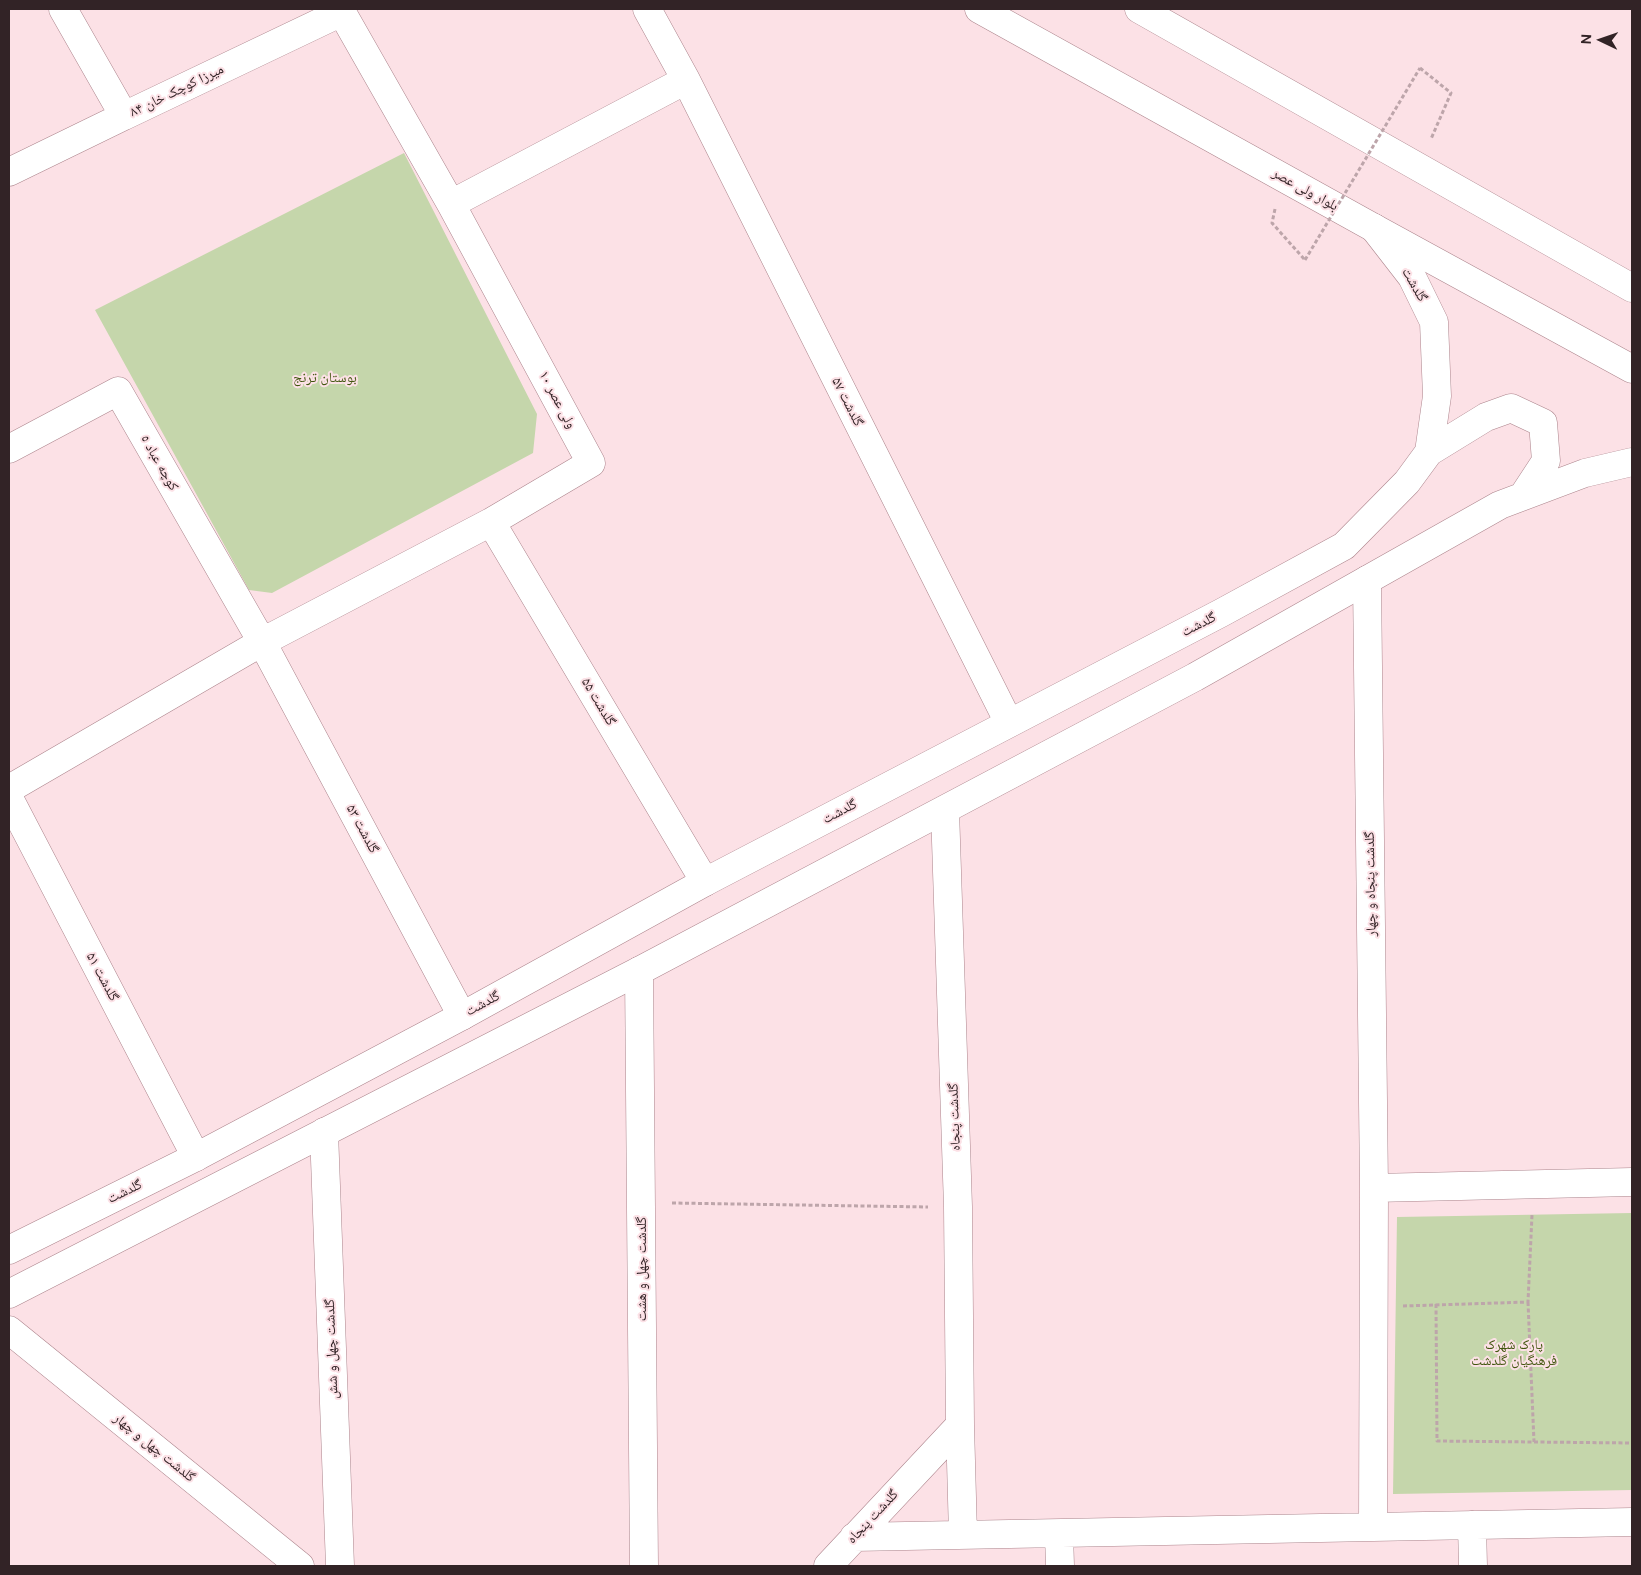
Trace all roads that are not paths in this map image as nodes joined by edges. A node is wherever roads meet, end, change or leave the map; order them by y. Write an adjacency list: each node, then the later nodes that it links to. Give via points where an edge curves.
1 (64, 9): 7 (street, میرزا کوچک خان ۸۴)
2 (647, 9): 6 (street, گلدشت ۵۷)
3 (979, 9): 10 (street, بلوار ولی عصر)
4 (1139, 9): 11 (street)
5 (341, 10): 7 (street, میرزا کوچک خان ۸۴); 9 (street, ولی عصر ۱۰)
6 (686, 80): 9 (street); 20 (street, گلدشت ۵۷)
7 (124, 116): 8 (street)
8 (9, 172)
9 (451, 204): 17 (street, ولی عصر ۱۰, via 591,463)
10 (1374, 228): 12 (street, بلوار ولی عصر); 14 (street, گلدشت, via 1412,277 1434,322 1438,396)
11 (1632, 288)
12 (1632, 369)
13 (9, 449): 19 (street, كوچه عباد ٥, via 118,392)
14 (1429, 452): 16 (street, via 1486,417 1511,408 1543,423 1546,461); 20 (street, گلدشت, via 1407,482 1344,546 1221,614)
15 (1632, 462): 16 (street, via 1585,473)
16 (1523, 496): 18 (street, via 1500,505)
17 (491, 522): 19 (street, ولی عصر ۱۰); 24 (street, گلدشت ۵۵)
18 (1367, 580): 23 (street, via 1195,678); 30 (street, گلدشت پنجاه و چهار)
19 (262, 642): 21 (street, ولی عصر ۱۰); 26 (street, گلدشت ۵۳)
20 (1009, 723): 24 (street, گلدشت)
21 (9, 789)
22 (9, 798): 28 (street, گلدشت ۵۱)
23 (944, 810): 25 (street); 34 (street, گلدشت پنجاه, via 958,1207)
24 (705, 882): 26 (street, گلدشت)
25 (639, 971): 27 (street); 43 (street, گلدشت چهل و هشت)
26 (462, 1016): 28 (street, گلدشت)
27 (324, 1132): 32 (street); 42 (street, گلدشت چهل و شش)
28 (196, 1157): 31 (street, گلدشت)
29 (1632, 1182): 30 (street)
30 (1374, 1188): 37 (street, گلدشت پنجاه و چهار)
31 (9, 1250)
32 (9, 1294)
33 (9, 1330): 41 (street, گلدشت چهل و چهار)
34 (960, 1425): 39 (street, گلدشت پنجاه); 40 (street, گلدشت پنجاه)
35 (1632, 1522): 36 (street)
36 (1472, 1525): 37 (street); 46 (street)
37 (1373, 1527): 38 (street)
38 (1059, 1534): 39 (street); 45 (street)
39 (963, 1535): 40 (street)
40 (854, 1537): 44 (street, گلدشت پنجاه)
41 (300, 1566)
42 (340, 1566)
43 (644, 1566)
44 (828, 1566)
45 (1060, 1566)
46 (1473, 1566)

